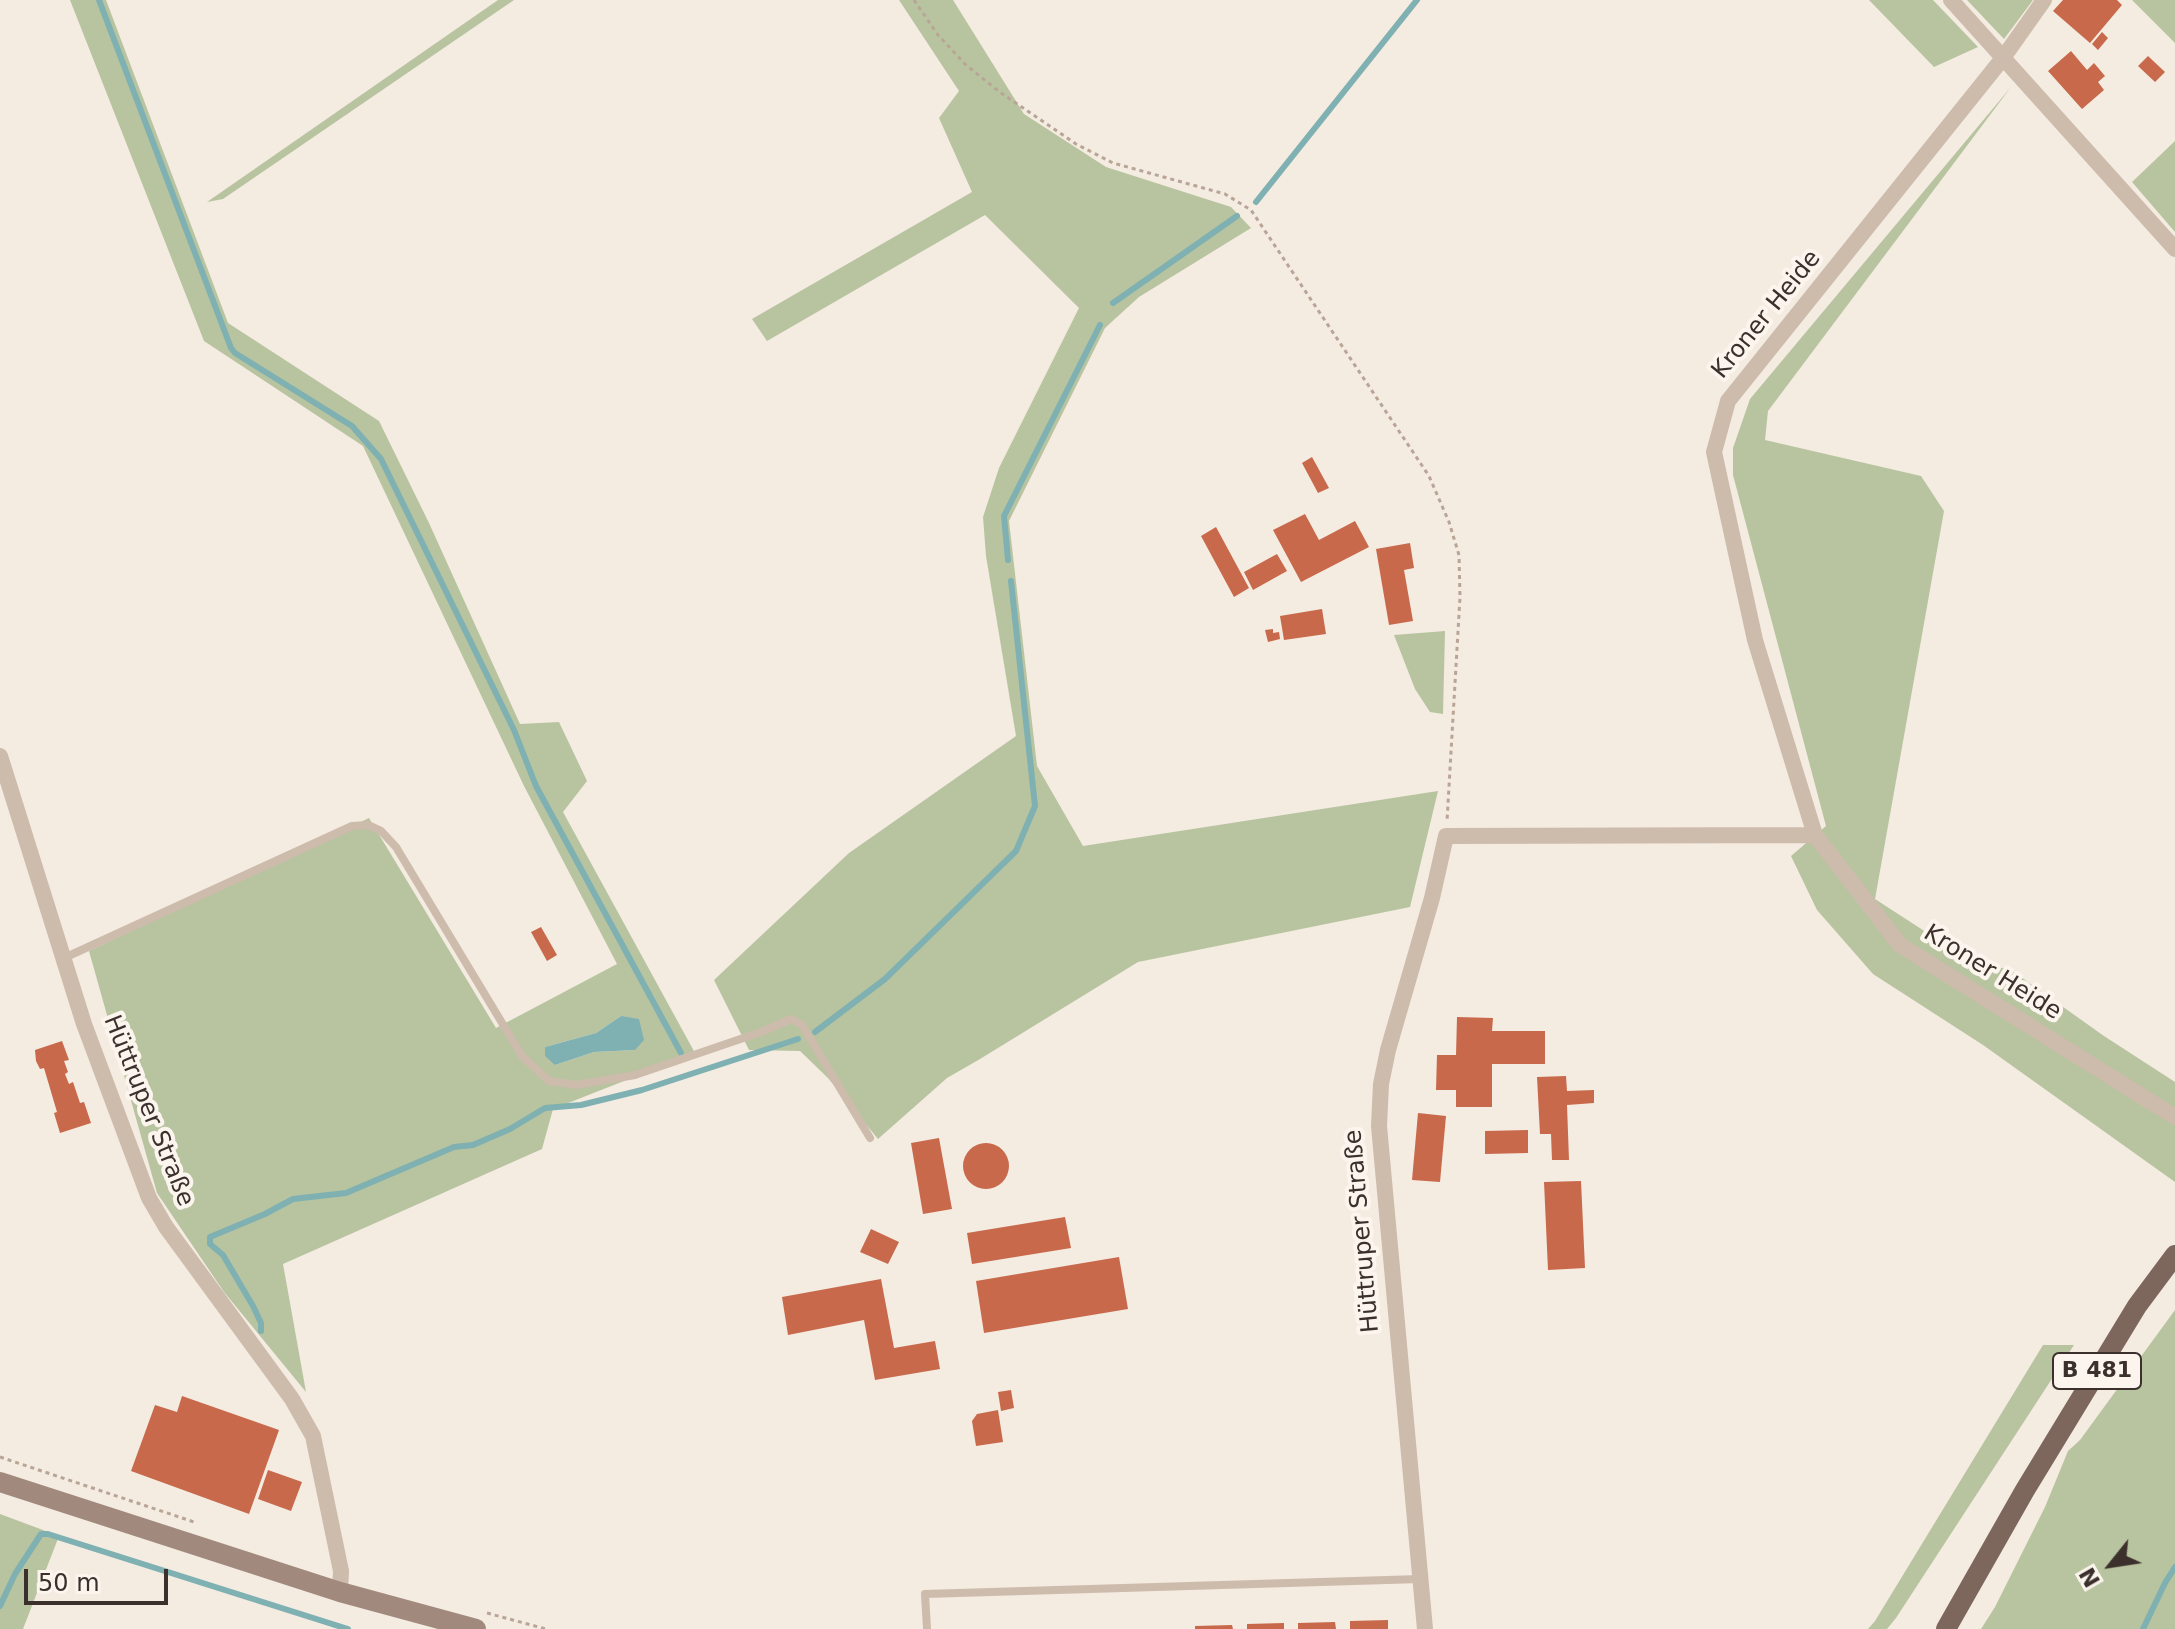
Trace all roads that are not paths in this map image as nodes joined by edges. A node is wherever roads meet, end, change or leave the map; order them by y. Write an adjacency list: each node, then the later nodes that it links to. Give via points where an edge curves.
1 (1951, 0): 3 (street)
2 (2044, 0): 3 (street, Kroner Heide)
3 (2003, 58): 4 (street); 6 (street, Kroner Heide, via 1728,401 1714,452 1755,640)
4 (2175, 249)
5 (0, 756): 7 (street, Hüttruper Straße)
6 (1815, 835): 8 (street, Kroner Heide, via 1900,945); 12 (street, Hüttruper Straße, via 1446,836 1388,1050 1379,1126)
7 (64, 958): 9 (lane, via 352,826 368,825 396,847 522,1056 549,1081 576,1085 635,1075 791,1019 802,1025); 13 (street, Hüttruper Straße, via 149,1198 313,1436 341,1571)
8 (2168, 1112)
9 (870, 1138)
10 (2175, 1255): 17 (main road, B 481, via 2137,1306)
11 (0, 1482): 13 (main road)
12 (1421, 1579): 15 (lane, via 925,1594); 16 (street, Hüttruper Straße)
13 (340, 1592): 14 (main road)
14 (482, 1621)
15 (927, 1629)
16 (1425, 1629)
17 (1946, 1629)

